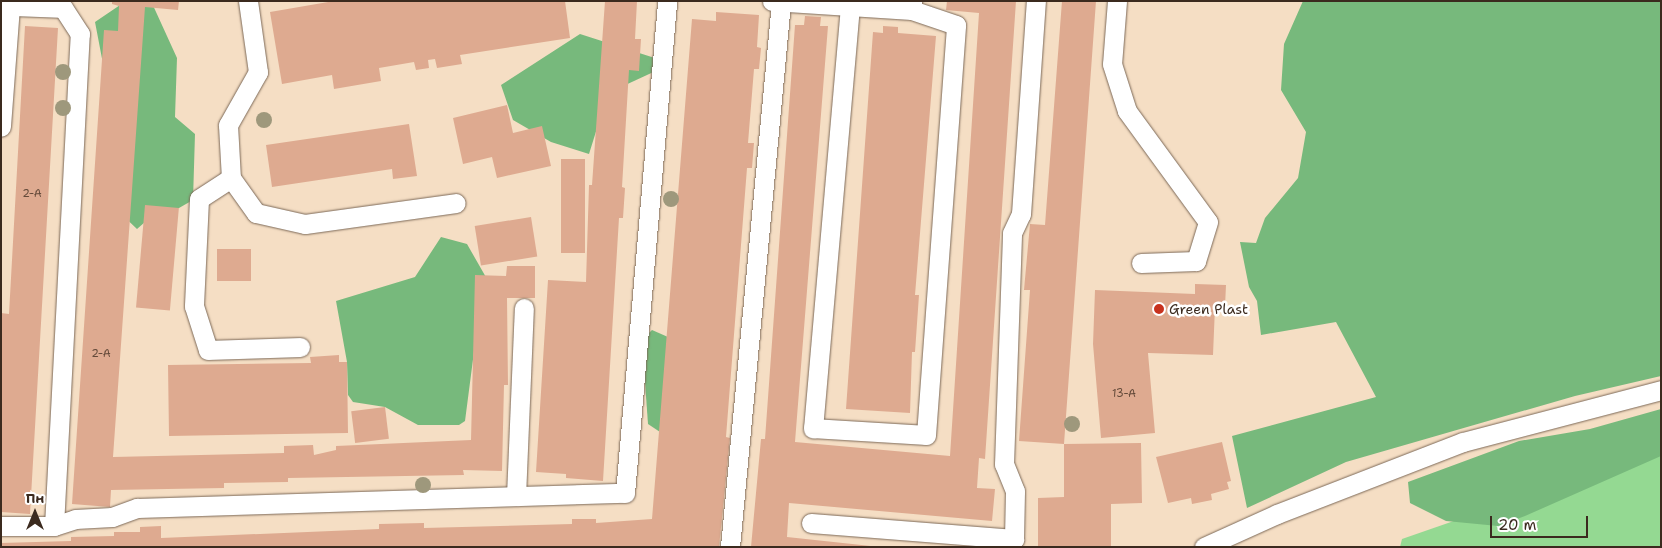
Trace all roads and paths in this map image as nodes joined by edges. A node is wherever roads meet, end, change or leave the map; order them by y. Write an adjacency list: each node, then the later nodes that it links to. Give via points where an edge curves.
1 (248, 1): 11 (lane, via 258,72 228,125)
2 (666, 1): 17 (lane, via 625,493)
3 (772, 1): 6 (lane)
4 (1036, 1): 18 (lane, via 1021,214 1012,233 1004,464 1015,491 1014,539)
5 (1117, 1): 13 (lane, via 1112,64 1127,111 1208,222 1196,261)
6 (781, 2): 8 (lane); 21 (lane)
7 (5, 5): 10 (lane); 20 (lane, via 63,8 80,34)
8 (850, 6): 9 (lane); 9 (lane, via 813,428 926,434 956,25)
9 (912, 6)
10 (1, 127)
11 (231, 178): 12 (lane, via 256,213 305,224); 15 (lane, via 199,200 194,306 208,350)
12 (456, 203)
13 (1141, 263)
14 (524, 308): 17 (lane)
15 (300, 347)
16 (1661, 390): 22 (lane, via 1463,442 1277,514)
17 (516, 496): 20 (lane, via 137,508 112,517 75,519)
18 (811, 523)
19 (1, 526): 20 (lane)
20 (54, 526)
21 (730, 547)
22 (1204, 547)

